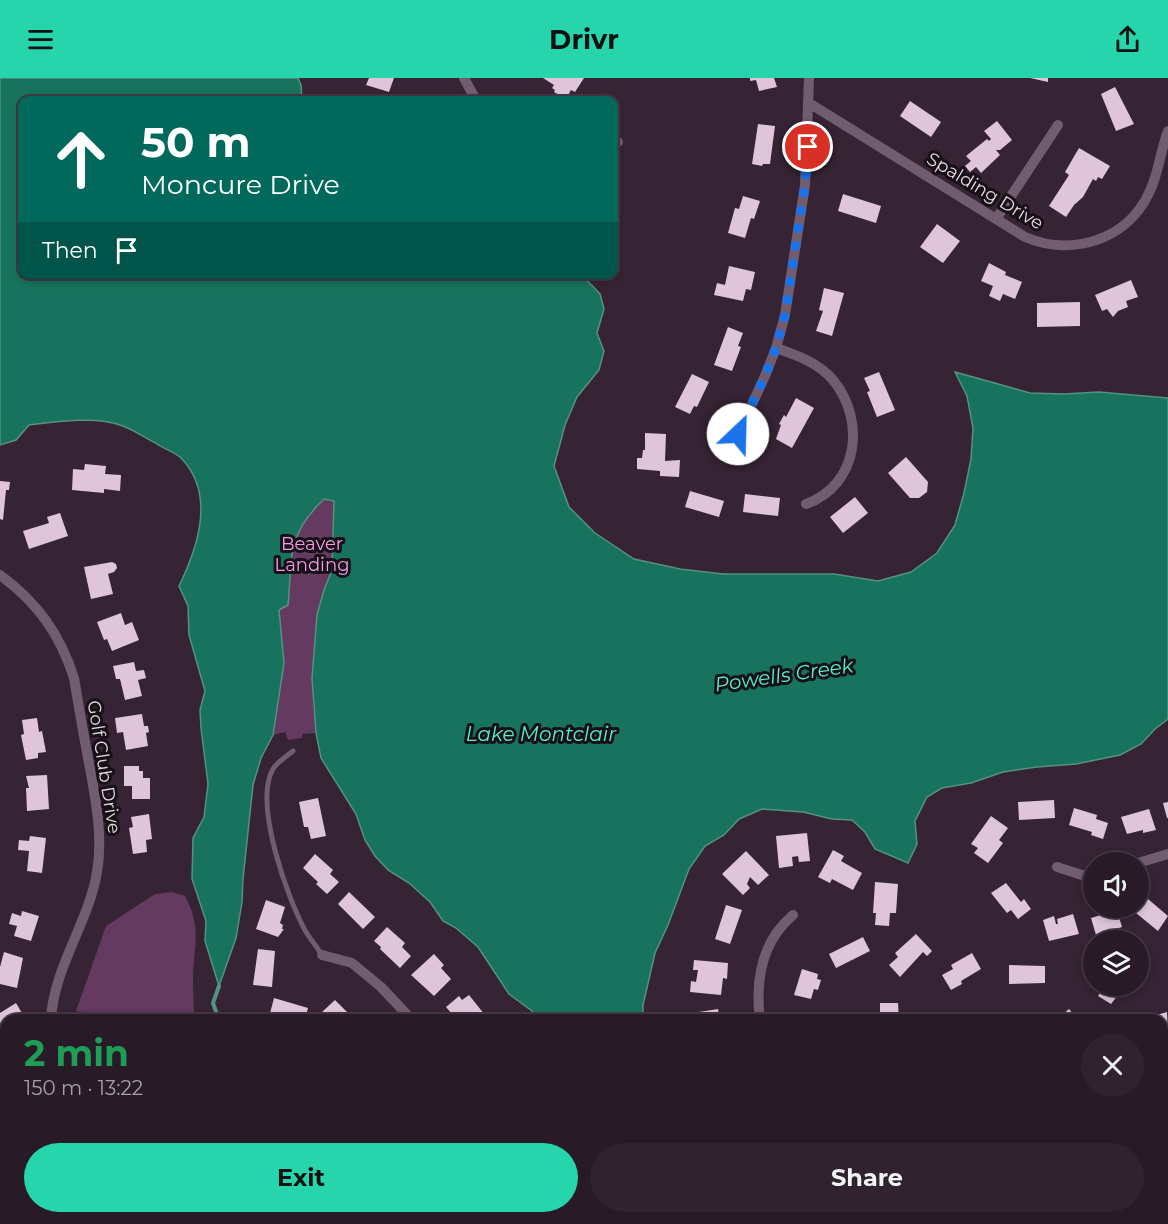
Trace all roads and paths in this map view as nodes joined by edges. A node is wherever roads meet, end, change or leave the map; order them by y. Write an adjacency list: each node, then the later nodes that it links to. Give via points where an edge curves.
1 (464, 78): 3 (street)
2 (809, 78): 4 (street)
3 (474, 96)
4 (809, 103): 7 (street, Spalding Drive); 8 (street, via 805,185 785,315)
5 (1058, 125): 7 (street)
6 (1168, 131): 7 (street, Spalding Drive, via 1141,208 1124,226 1103,238 1072,246 1052,246 1025,237)
7 (996, 219)
8 (776, 348): 9 (street); 10 (street, via 819,367 832,378 849,407 853,423 852,451 838,482 829,492)
9 (730, 452)
10 (806, 504)
11 (0, 575): 19 (street, Golf Club Drive, via 40,611 67,656 99,823 98,864 91,897 54,998)
12 (293, 751): 18 (lane, via 273,768 269,781 269,822 291,895 306,931)
13 (1168, 854): 14 (street)
14 (1149, 860)
15 (1057, 867): 16 (street)
16 (1083, 875)
17 (793, 915): 21 (street, via 776,932 761,963)
18 (322, 955): 20 (street, via 352,963)
19 (52, 1014)
20 (406, 1014)
21 (760, 1014)

